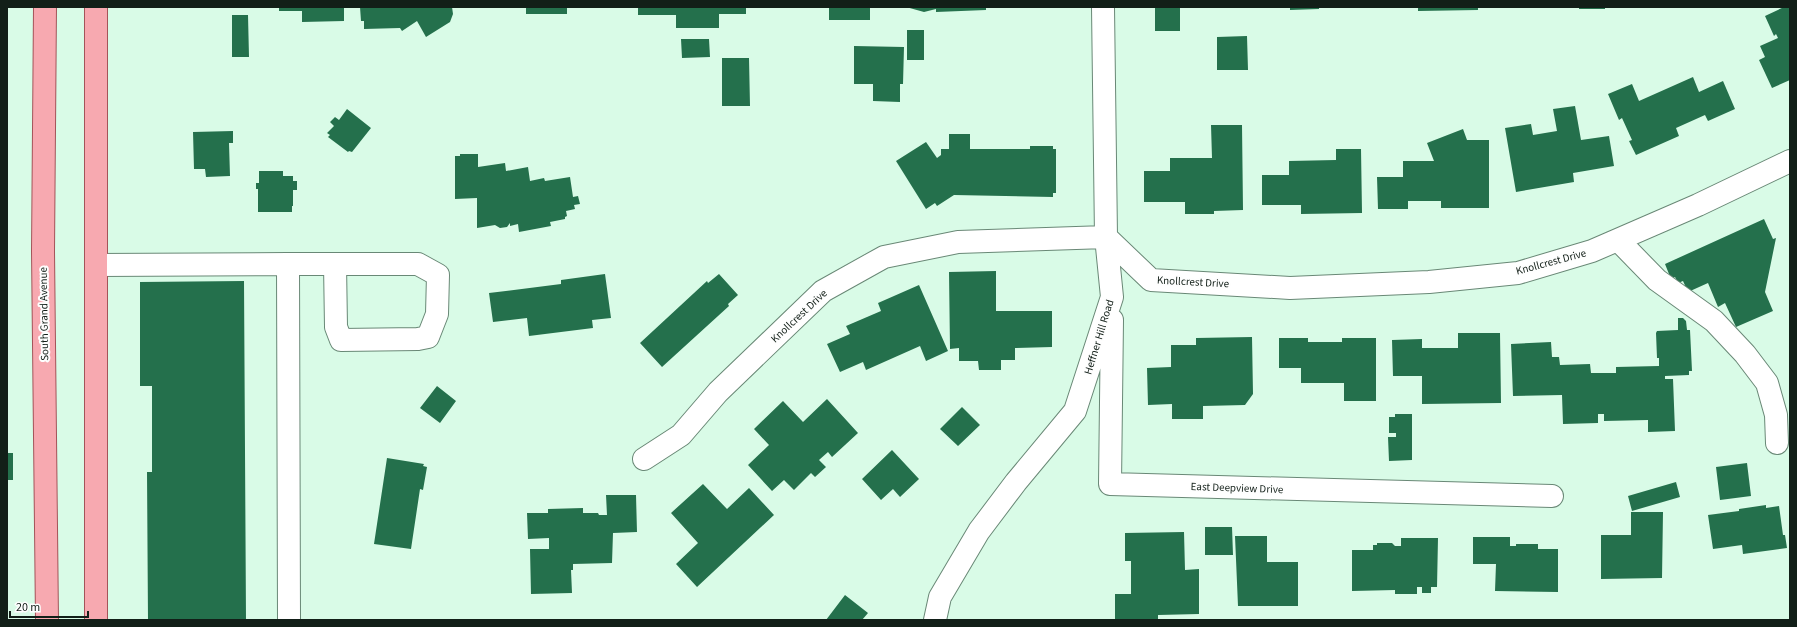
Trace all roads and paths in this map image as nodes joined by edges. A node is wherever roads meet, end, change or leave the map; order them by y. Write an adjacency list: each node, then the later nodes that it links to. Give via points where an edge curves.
1 (45, 7): 14 (main road, South Grand Avenue)
2 (96, 7): 9 (main road)
3 (1102, 7): 5 (street, Heffner Hill Road)
4 (1790, 161): 6 (street, Knollcrest Drive)
5 (1106, 237): 6 (street, Knollcrest Drive, via 1151,280 1290,288 1429,282 1518,273 1592,251); 10 (street, Heffner Hill Road); 12 (street, Knollcrest Drive, via 958,242 884,257 823,291 718,392 681,435)
6 (1618, 240): 11 (street, via 1657,280 1714,321 1767,382 1776,415)
7 (288, 264): 8 (street); 9 (street); 16 (street)
8 (335, 264): 8 (street, via 418,264 438,275 437,314 428,337 341,340 336,326)
9 (96, 265): 15 (main road)
10 (1112, 297): 13 (street, East Deepview Drive, via 1110,484); 17 (street, Heffner Hill Road, via 1075,411 979,531 940,597)
11 (1777, 443)
12 (644, 459)
13 (1552, 496)
14 (47, 620)
15 (96, 620)
16 (289, 620)
17 (935, 620)

